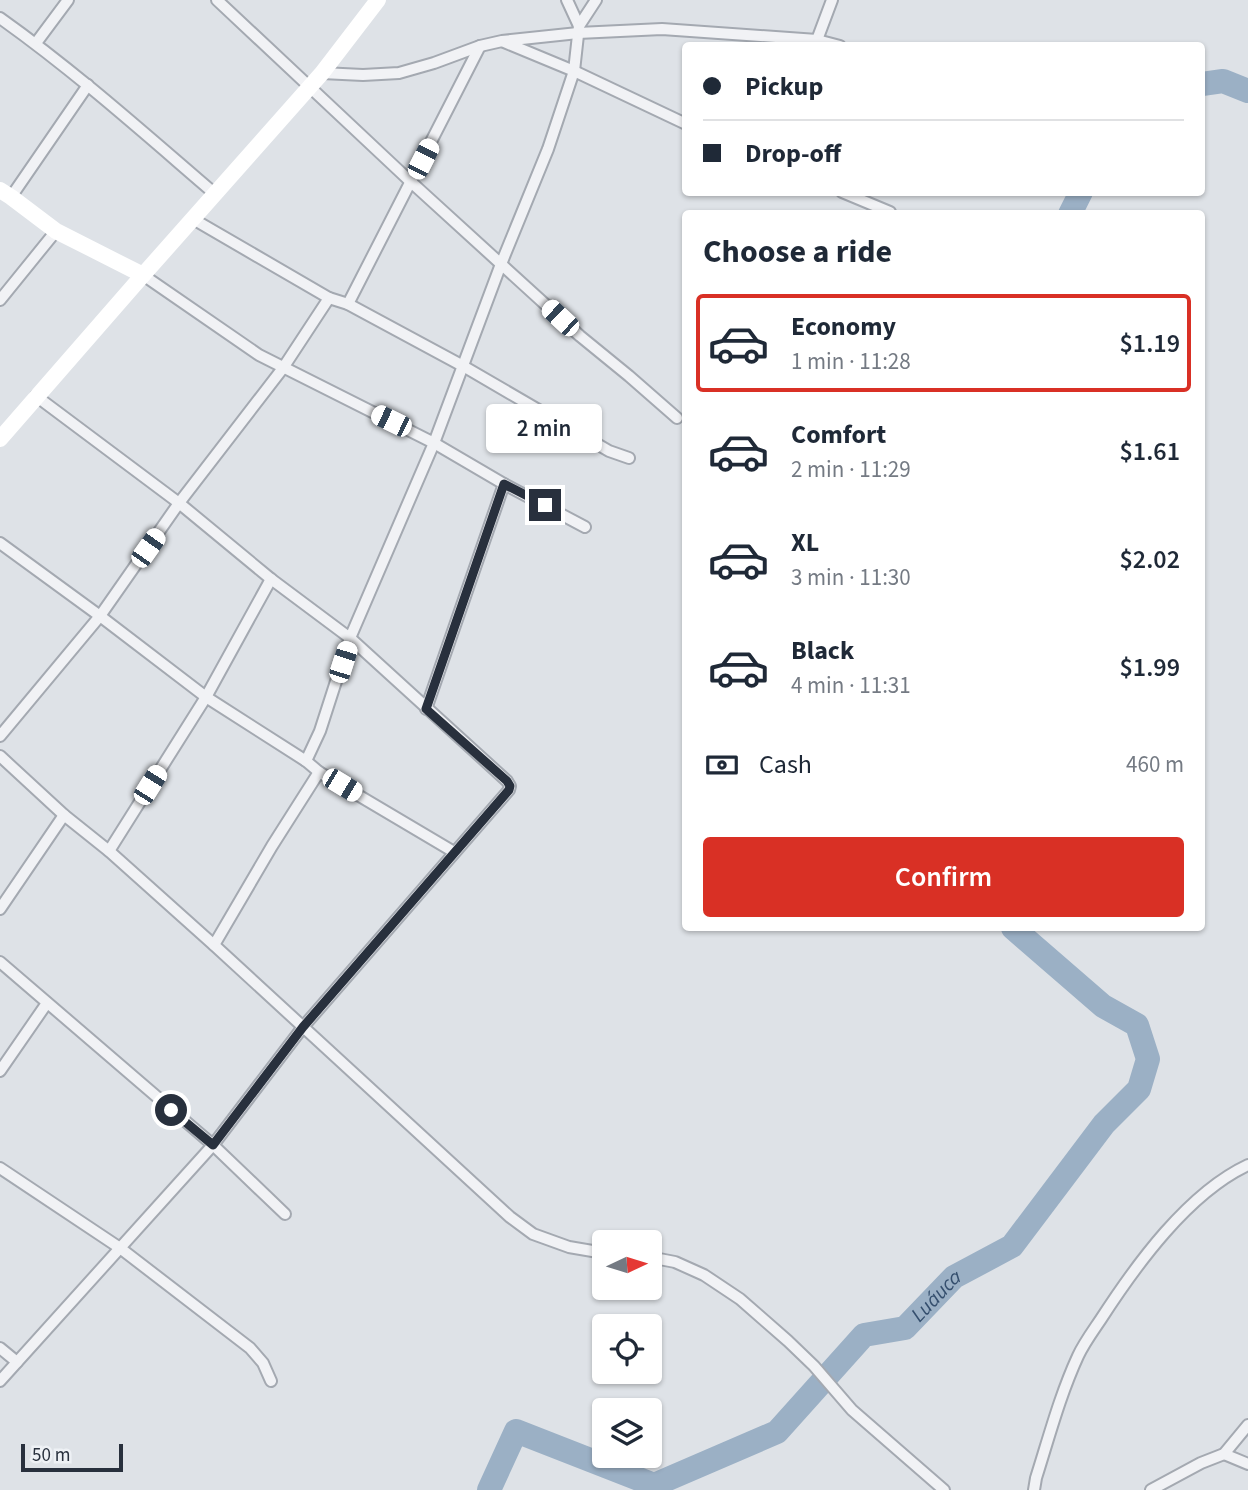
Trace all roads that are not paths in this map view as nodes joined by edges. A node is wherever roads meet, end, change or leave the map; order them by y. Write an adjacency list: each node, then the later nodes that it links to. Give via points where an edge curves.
1 (68, 0): 12 (street)
2 (217, 0): 17 (street)
3 (378, 0): 15 (street)
4 (567, 0): 8 (street)
5 (596, 0): 8 (street)
6 (832, 0): 9 (street)
7 (0, 19): 12 (street)
8 (578, 29): 9 (street, via 662,29); 10 (street); 14 (street)
9 (817, 40): 11 (street)
10 (502, 41): 13 (street); 14 (street)
11 (825, 42)
12 (36, 43): 16 (street)
13 (480, 46): 15 (street, via 399,73); 19 (street)
14 (573, 71): 18 (street); 26 (street, via 548,149)
15 (322, 73): 17 (street)
16 (88, 85): 20 (street); 21 (street)
17 (310, 87): 19 (street); 21 (street)
18 (682, 122)
19 (411, 182): 26 (street); 30 (street)
20 (6, 194): 25 (street)
21 (215, 194): 24 (street)
22 (852, 196): 23 (street)
23 (885, 210)
24 (193, 219): 27 (street); 28 (street)
25 (55, 231): 27 (street); 29 (street)
26 (501, 264): 31 (street); 34 (street)
27 (143, 275): 32 (street); 33 (street)
28 (329, 298): 30 (street); 32 (street)
29 (0, 300)
30 (348, 304): 31 (street)
31 (463, 366): 36 (street); 37 (street, via 609,452)
32 (283, 368): 36 (street); 39 (street)
33 (36, 396): 35 (street); 39 (street)
34 (677, 418)
35 (0, 439)
36 (434, 443): 38 (street); 44 (street)
37 (629, 458)
38 (504, 484): 40 (street); 46 (street)
39 (179, 503): 42 (street); 43 (street)
40 (586, 527)
41 (0, 543): 43 (street)
42 (271, 579): 44 (street); 45 (street)
43 (100, 616): 45 (street); 47 (street)
44 (350, 638): 46 (street); 49 (street)
45 (206, 696): 49 (street); 52 (street)
46 (426, 709): 53 (street, via 509,784 509,790)
47 (0, 736)
48 (0, 756): 51 (street)
49 (306, 761): 50 (street)
50 (319, 772): 53 (street); 55 (street)
51 (64, 815): 52 (street); 54 (street)
52 (109, 851): 55 (street)
53 (454, 852): 58 (street)
54 (0, 909)
55 (214, 945): 58 (street)
56 (0, 962): 57 (street)
57 (47, 1003): 59 (street); 60 (street)
58 (303, 1027): 60 (street); 65 (street, via 510,1217 533,1234)
59 (0, 1071)
60 (213, 1145): 63 (street); 64 (street)
61 (1248, 1165): 75 (street, via 1204,1193 1166,1231 1107,1309 1067,1381)
62 (0, 1168): 64 (street)
63 (285, 1214)
64 (120, 1248): 68 (street); 70 (street, via 250,1348)
65 (592, 1251)
66 (662, 1260): 74 (street, via 704,1275 740,1299 814,1366 852,1410)
67 (0, 1348): 68 (street)
68 (17, 1362): 69 (street)
69 (0, 1381)
70 (271, 1381)
71 (1248, 1425): 72 (street)
72 (1224, 1454): 73 (street); 76 (street)
73 (1248, 1464)
74 (944, 1490)
75 (1034, 1490)
76 (1152, 1490)

